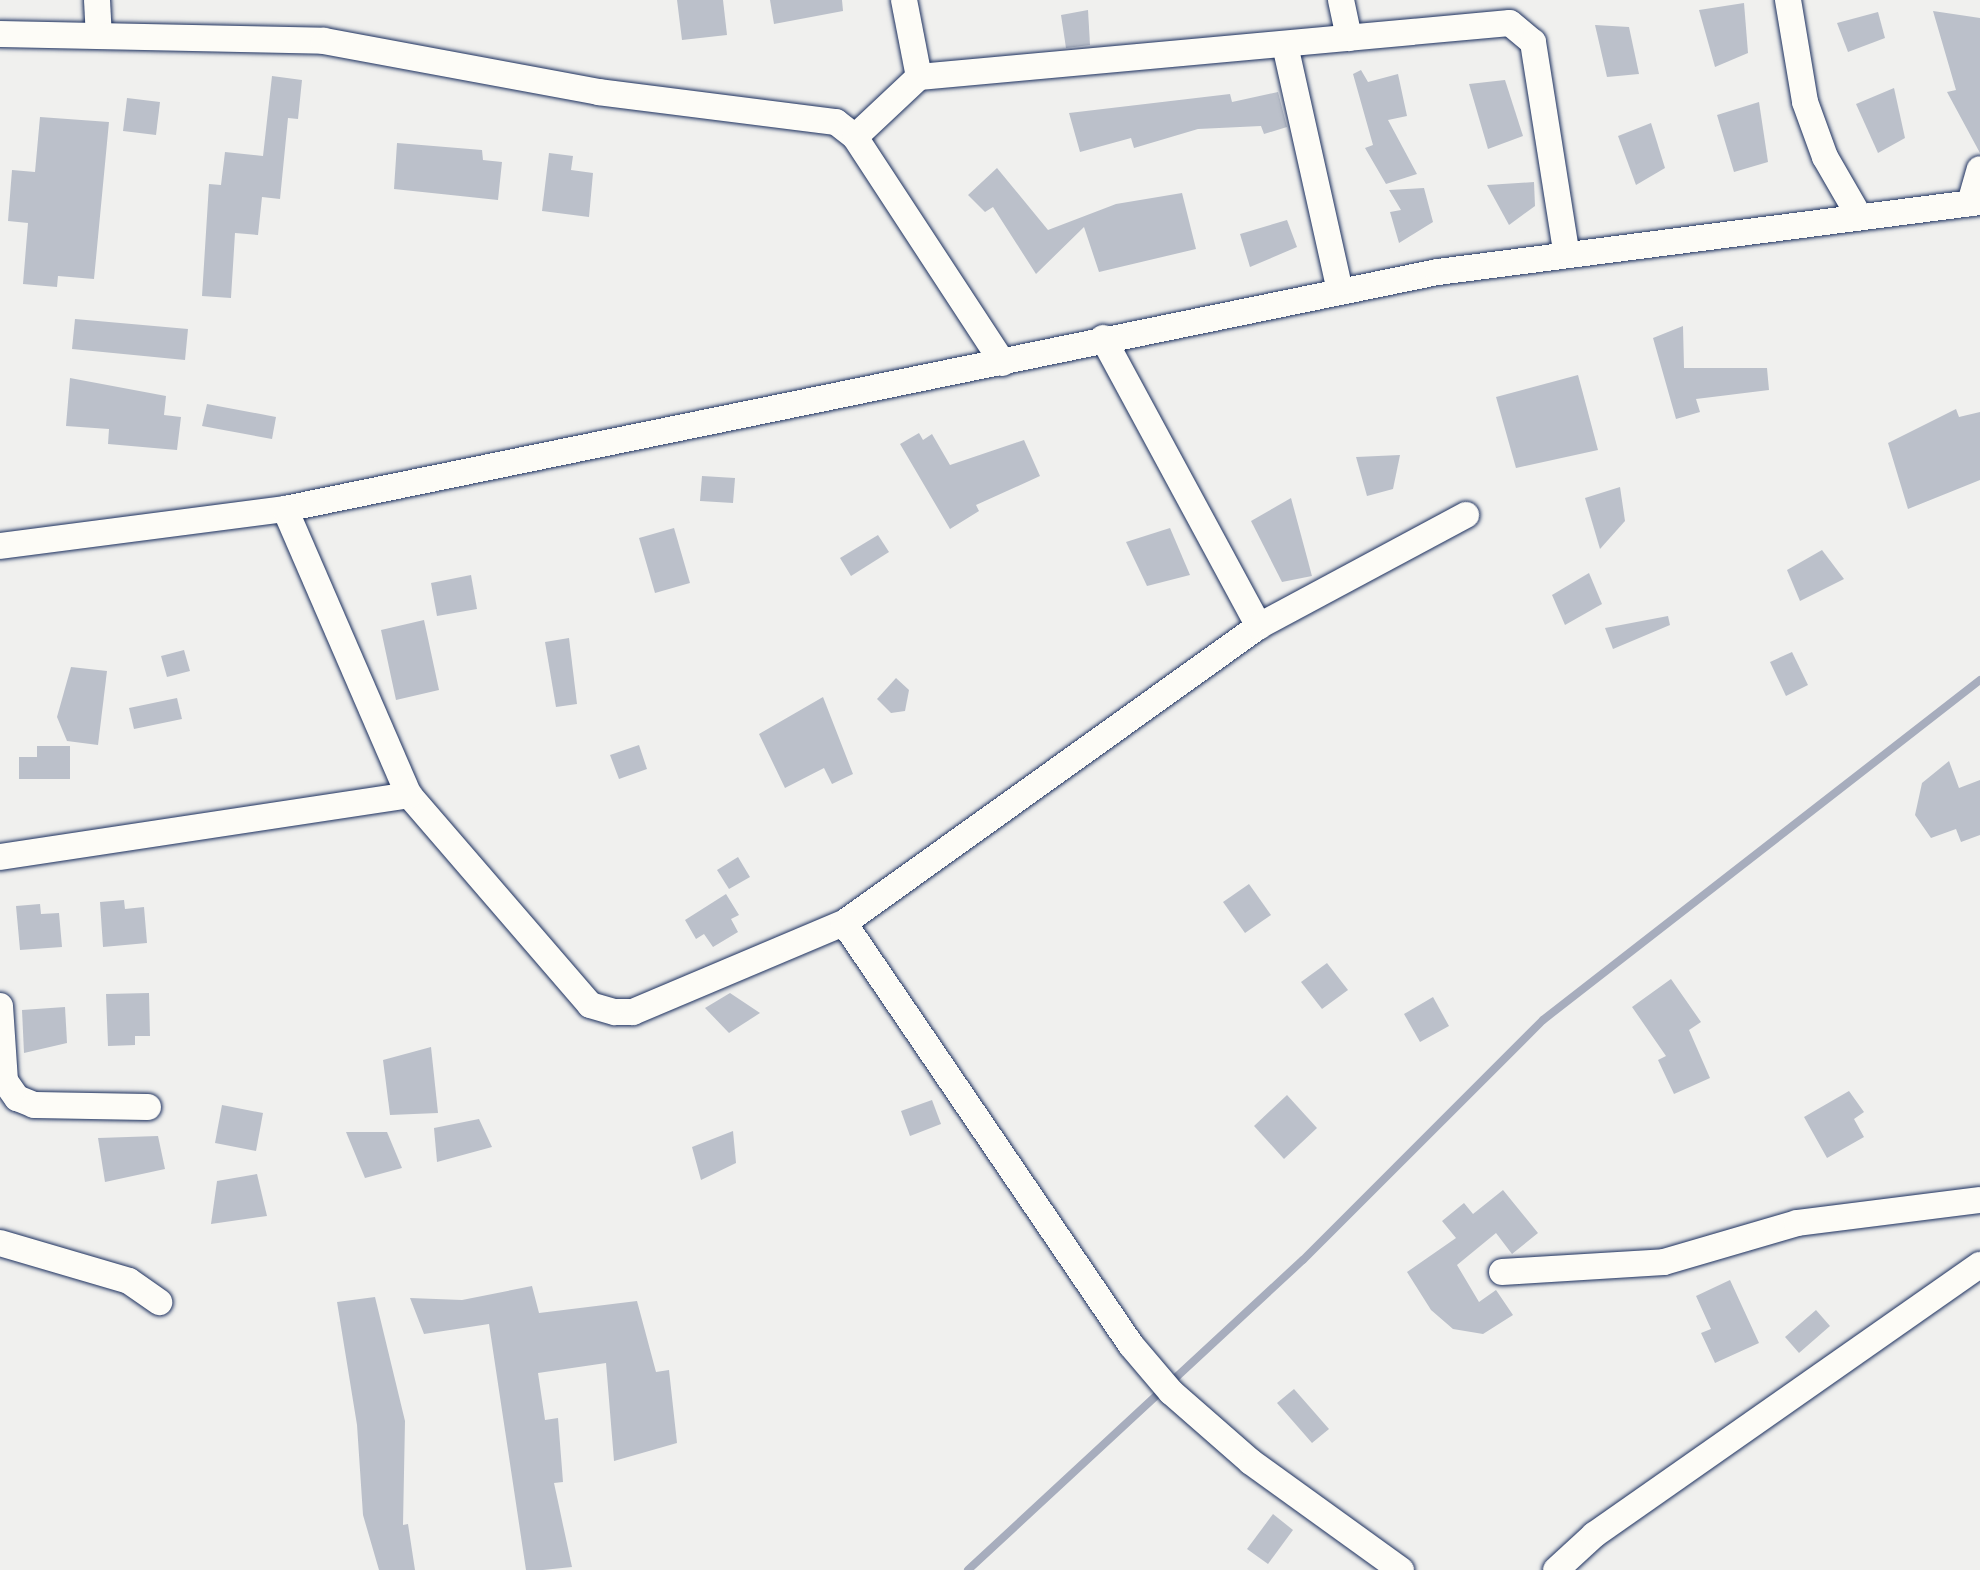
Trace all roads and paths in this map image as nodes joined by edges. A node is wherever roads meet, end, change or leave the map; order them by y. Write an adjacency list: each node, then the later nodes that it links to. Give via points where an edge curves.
1 (97, 0): 6 (street)
2 (904, 0): 9 (street)
3 (1341, 0): 7 (street)
4 (1788, 0): 13 (street, via 1805,102 1825,157)
5 (0, 34): 6 (street)
6 (99, 34): 10 (street, via 324,41 598,92 812,116)
7 (1349, 38): 8 (street); 14 (street, via 1510,23 1525,31 1533,42)
8 (1285, 45): 9 (street); 15 (street)
9 (919, 77): 10 (street)
10 (855, 137): 17 (street)
11 (1980, 169): 12 (street)
12 (1975, 202): 13 (street)
13 (1859, 216): 14 (street)
14 (1566, 251): 15 (street)
15 (1340, 291): 16 (street)
16 (1103, 338): 17 (street); 21 (street)
17 (1003, 363): 18 (street)
18 (285, 509): 20 (street); 22 (street)
19 (1466, 515): 21 (street)
20 (0, 546)
21 (1259, 626): 24 (street)
22 (409, 795): 23 (street); 24 (street, via 590,1005 633,1012)
23 (0, 857)
24 (844, 923): 32 (street, via 1131,1345 1171,1392 1251,1462)
25 (0, 1006): 26 (street, via 5,1081 17,1098 34,1105)
26 (148, 1107)
27 (1980, 1200): 30 (street, via 1797,1223 1664,1262)
28 (0, 1243): 31 (street, via 129,1281)
29 (1980, 1265): 33 (street, via 1594,1535)
30 (1502, 1272)
31 (159, 1302)
32 (1401, 1570)
33 (1556, 1570)

